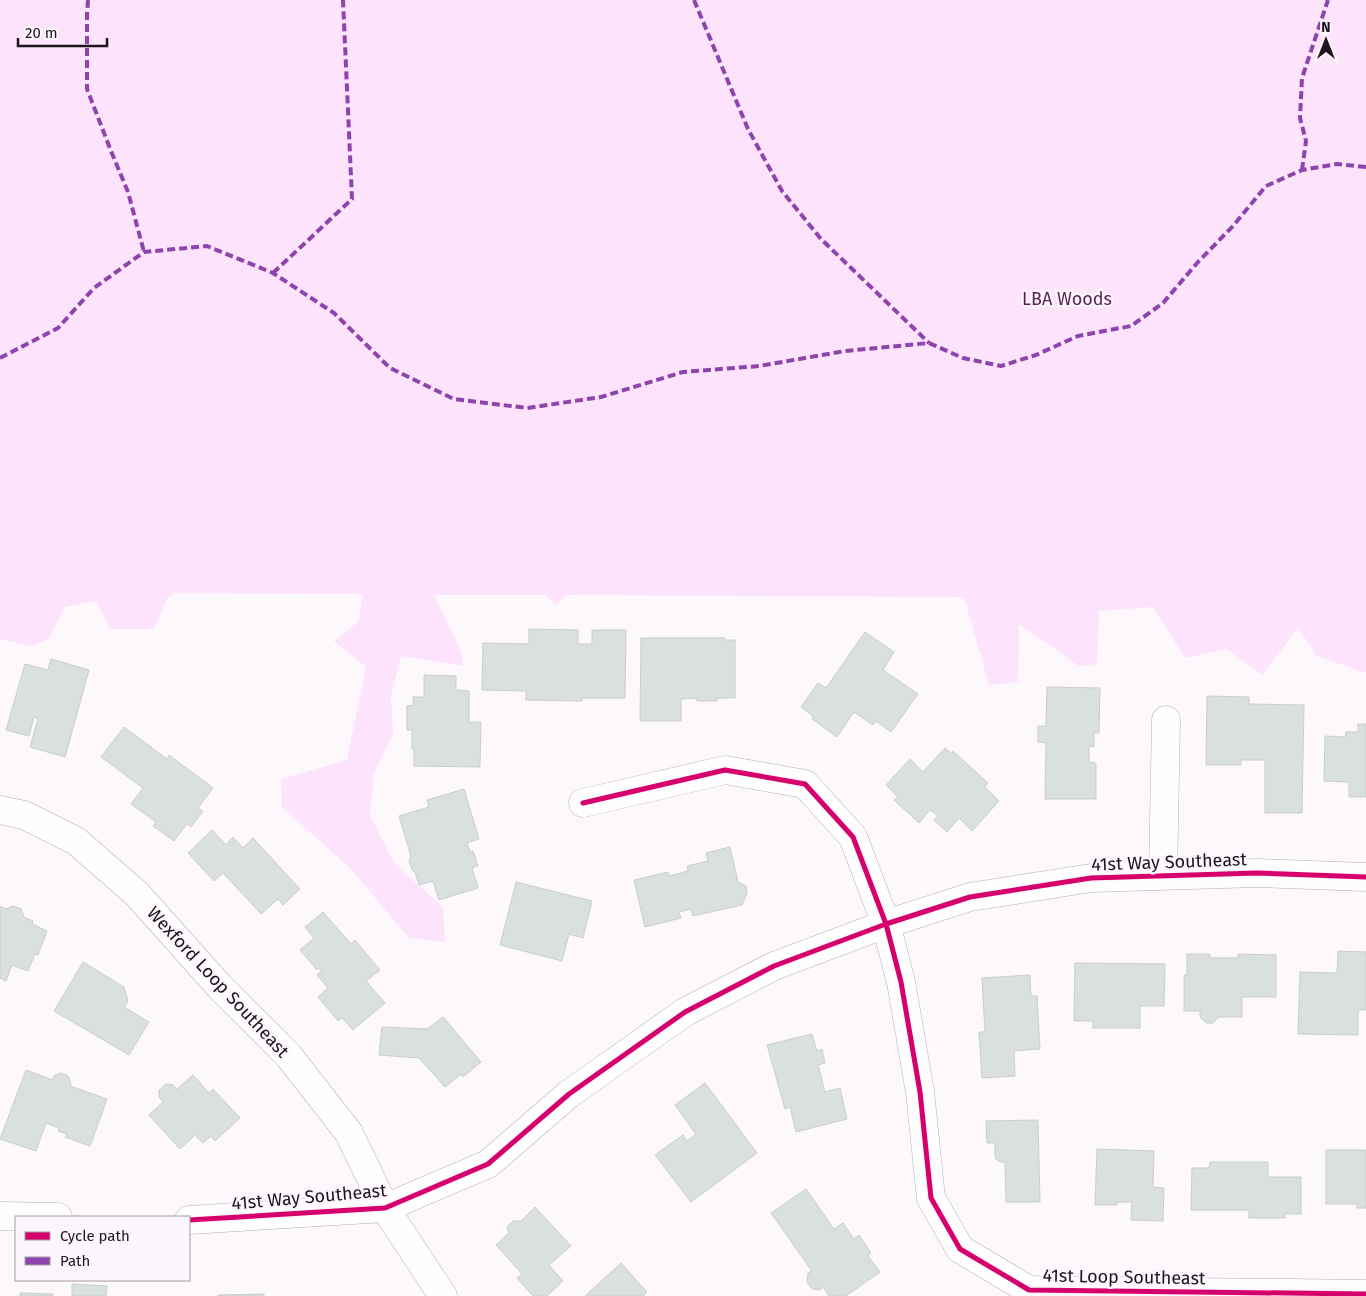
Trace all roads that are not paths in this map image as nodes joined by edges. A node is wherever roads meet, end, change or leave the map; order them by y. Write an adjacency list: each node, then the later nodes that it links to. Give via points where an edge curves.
1 (1166, 720): 4 (street)
2 (582, 803): 6 (street, 41st Loop Southeast, via 725,770 805,784 854,837)
3 (0, 810): 7 (street, Wexford Loop Southeast, via 24,815 76,841 137,894 219,986 288,1055 349,1133)
4 (1163, 875): 5 (street, 41st Way Southeast, via 1257,873); 6 (street, 41st Way Southeast, via 1092,878 970,897)
5 (1366, 877)
6 (886, 924): 7 (street, 41st Way Southeast, via 774,966 685,1012 569,1094 488,1164); 11 (street, 41st Loop Southeast, via 901,982 920,1092 931,1198 960,1249 1029,1290)
7 (385, 1208): 10 (street, 41st Way Southeast); 12 (street, 41st Way Southeast)
8 (0, 1216): 9 (street)
9 (15, 1216)
10 (190, 1220)
11 (1366, 1294)
12 (443, 1296)

